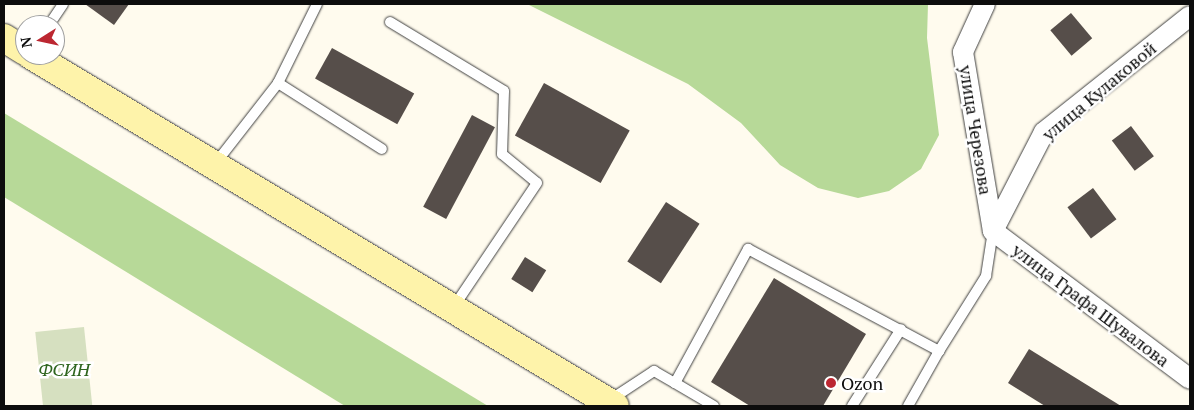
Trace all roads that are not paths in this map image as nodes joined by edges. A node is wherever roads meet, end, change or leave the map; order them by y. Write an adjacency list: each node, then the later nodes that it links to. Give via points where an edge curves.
1 (63, 4): 4 (lane)
2 (317, 4): 10 (lane)
3 (985, 4): 13 (street, улица Черезова, via 963,52)
4 (56, 15)
5 (1190, 16): 13 (street, улица Кулаковой, via 1044,132)
6 (390, 22): 14 (lane, via 504,91 502,154 537,183)
7 (4, 38): 8 (street)
8 (15, 45)
9 (49, 65): 12 (street)
10 (278, 83): 11 (lane); 12 (lane)
11 (382, 150)
12 (214, 165): 14 (street)
13 (992, 230): 16 (lane, via 986,276); 17 (street, улица Графа Шувалова)
14 (452, 308): 19 (street)
15 (901, 330): 16 (lane); 18 (lane, via 748,249); 21 (lane)
16 (939, 351): 22 (lane)
17 (1190, 379)
18 (675, 383): 19 (lane, via 654,371); 20 (lane)
19 (611, 404)
20 (714, 406)
21 (852, 406)
22 (908, 406)

